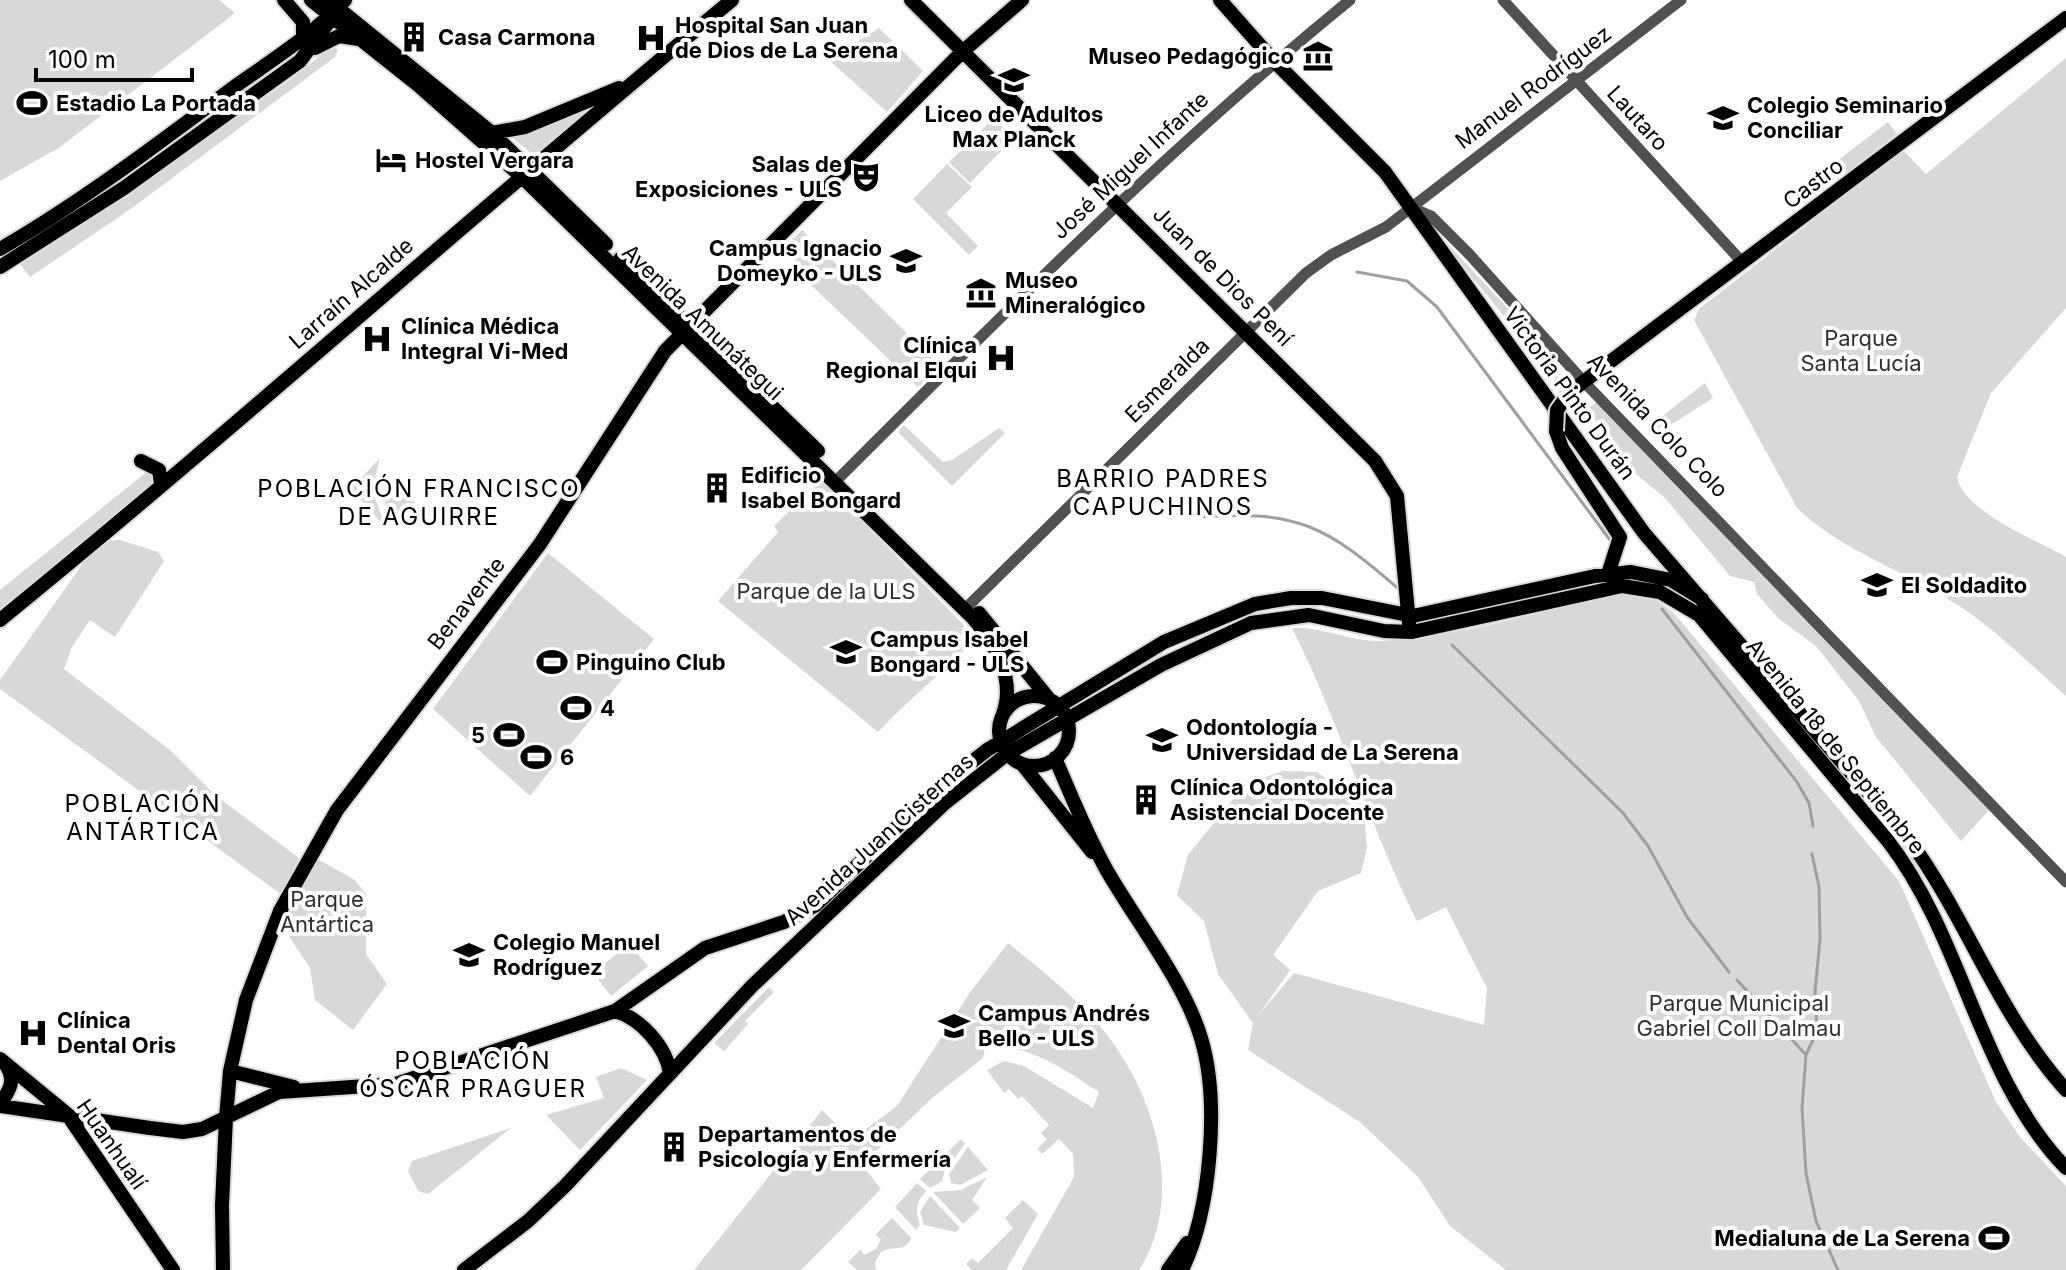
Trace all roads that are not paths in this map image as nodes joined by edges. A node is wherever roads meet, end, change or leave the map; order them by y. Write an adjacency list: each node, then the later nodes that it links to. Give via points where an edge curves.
1 (284, 0): 12 (main road, via 303,22)
2 (311, 0): 10 (main road, Avenida Amunátegui)
3 (732, 0): 18 (main road, Larraín Alcalde)
4 (911, 0): 15 (main road, Juan de Dios Pení)
5 (1022, 0): 15 (main road, Benavente)
6 (1220, 0): 16 (main road, Avenida Colo Colo)
7 (1350, 0): 16 (street, José Miguel Infante)
8 (1503, 0): 17 (street, Lautaro)
9 (1681, 0): 17 (street, Manuel Rodríguez)
10 (335, 8): 12 (main road); 13 (main road, Avenida Amunátegui); 14 (main road); 19 (main road, Avenida Amunátegui)
11 (2066, 18): 24 (main road, Castro)
12 (303, 36): 23 (main road, via 46,223)
13 (359, 39): 14 (main road, via 339,36); 20 (main road, Avenida Amunátegui)
14 (311, 50): 25 (main road, via 124,188)
15 (962, 52): 21 (main road, Juan de Dios Pení); 27 (main road, Benavente)
16 (1274, 61): 21 (street, José Miguel Infante); 22 (main road, Avenida Colo Colo, via 1385,172)
17 (1576, 79): 22 (street, Manuel Rodríguez); 24 (street, Lautaro)
18 (631, 83): 19 (main road, via 525,127); 20 (main road, Larraín Alcalde)
19 (492, 133): 20 (main road, Avenida Amunátegui)
20 (527, 173): 27 (main road, Avenida Amunátegui); 31 (main road, Larraín Alcalde)
21 (1117, 202): 26 (main road, Juan de Dios Pení); 30 (street, José Miguel Infante)
22 (1410, 207): 26 (street, Esmeralda, via 1380,231 1314,266); 28 (street, Avenida Colo Colo, via 1431,216); 33 (main road, Victoria Pinto Durán)
23 (0, 249)
24 (1743, 263): 28 (main road, Castro)
25 (0, 267)
26 (1246, 330): 37 (street, Esmeralda); 38 (main road, Juan de Dios Pení, via 1375,461 1397,496)
27 (685, 332): 30 (main road, Avenida Amunátegui); 52 (main road, Benavente, via 650,371 540,544 392,735 311,852 246,1000)
28 (1584, 382): 32 (main road, Castro, bridge, via 1557,410 1556,431); 47 (street, Avenida Colo Colo)
29 (141, 461): 31 (main road, via 159,470)
30 (839, 478): 37 (main road, Avenida Amunátegui); 42 (main road, Avenida Amunátegui, via 983,630 1004,669 1008,701)
31 (161, 484): 39 (main road, Larraín Alcalde)
32 (1588, 485): 33 (main road); 34 (main road, via 1620,537)
33 (1644, 533): 36 (main road, Victoria Pinto Durán)
34 (1608, 574): 36 (main road, Avenida Juan Cisternas, via 1655,575 1678,582); 38 (main road, Avenida Juan Cisternas)
35 (1652, 589): 40 (main road, Avenida Juan Cisternas, via 1601,589); 59 (main road, Avenida 18 de Septiembre, via 1683,603 1706,623 1898,853 1946,938 2018,1107)
36 (1702, 599): 55 (main road, Avenida 18 de Septiembre, via 1910,841 1938,881 2032,1050)
37 (970, 604): 41 (main road, Avenida Amunátegui)
38 (1408, 617): 40 (main road, Juan de Dios Pení); 41 (main road, Avenida Juan Cisternas, via 1322,598 1255,604 1164,642)
39 (0, 620)
40 (1412, 632): 41 (main road, Avenida Juan Cisternas, via 1309,615 1251,623)
41 (1058, 708): 42 (main road, via 1023,697); 43 (main road, Avenida Juan Cisternas); 44 (main road, via 1068,738)
42 (1003, 714): 43 (main road, Avenida Amunátegui, via 999,727)
43 (1004, 748): 45 (main road); 48 (main road, Avenida Juan Cisternas, via 931,794 816,905 784,922 705,948); 50 (main road, Avenida Juan Cisternas, via 752,986)
44 (1055, 758): 45 (main road, via 1039,765); 46 (main road)
45 (1022, 764): 46 (main road)
46 (1105, 867): 60 (main road, via 1201,1037 1212,1089 1211,1138)
47 (2066, 882)
48 (641, 994): 49 (main road, Avenida Juan Cisternas); 50 (main road, via 637,1012 673,1050)
49 (615, 1011): 53 (main road, via 629,1015 668,1055); 54 (main road, Avenida Juan Cisternas, via 396,1084)
50 (690, 1053): 53 (main road, Avenida Juan Cisternas)
51 (2, 1060): 56 (main road, via 12,1074 12,1085); 57 (main road, Huanhualí)
52 (230, 1071): 54 (main road); 58 (main road, Benavente)
53 (670, 1074): 63 (main road, Avenida Juan Cisternas, via 565,1186)
54 (302, 1089): 58 (main road, via 279,1092)
55 (2066, 1090)
56 (0, 1105): 57 (main road)
57 (67, 1114): 58 (main road, via 183,1132); 61 (main road, Huanhualí)
58 (226, 1118): 62 (main road, Benavente)
59 (2066, 1168)
60 (1196, 1230): 64 (main road); 65 (main road)
61 (173, 1270)
62 (223, 1270)
63 (464, 1270)
64 (1168, 1270)
65 (1182, 1270)

